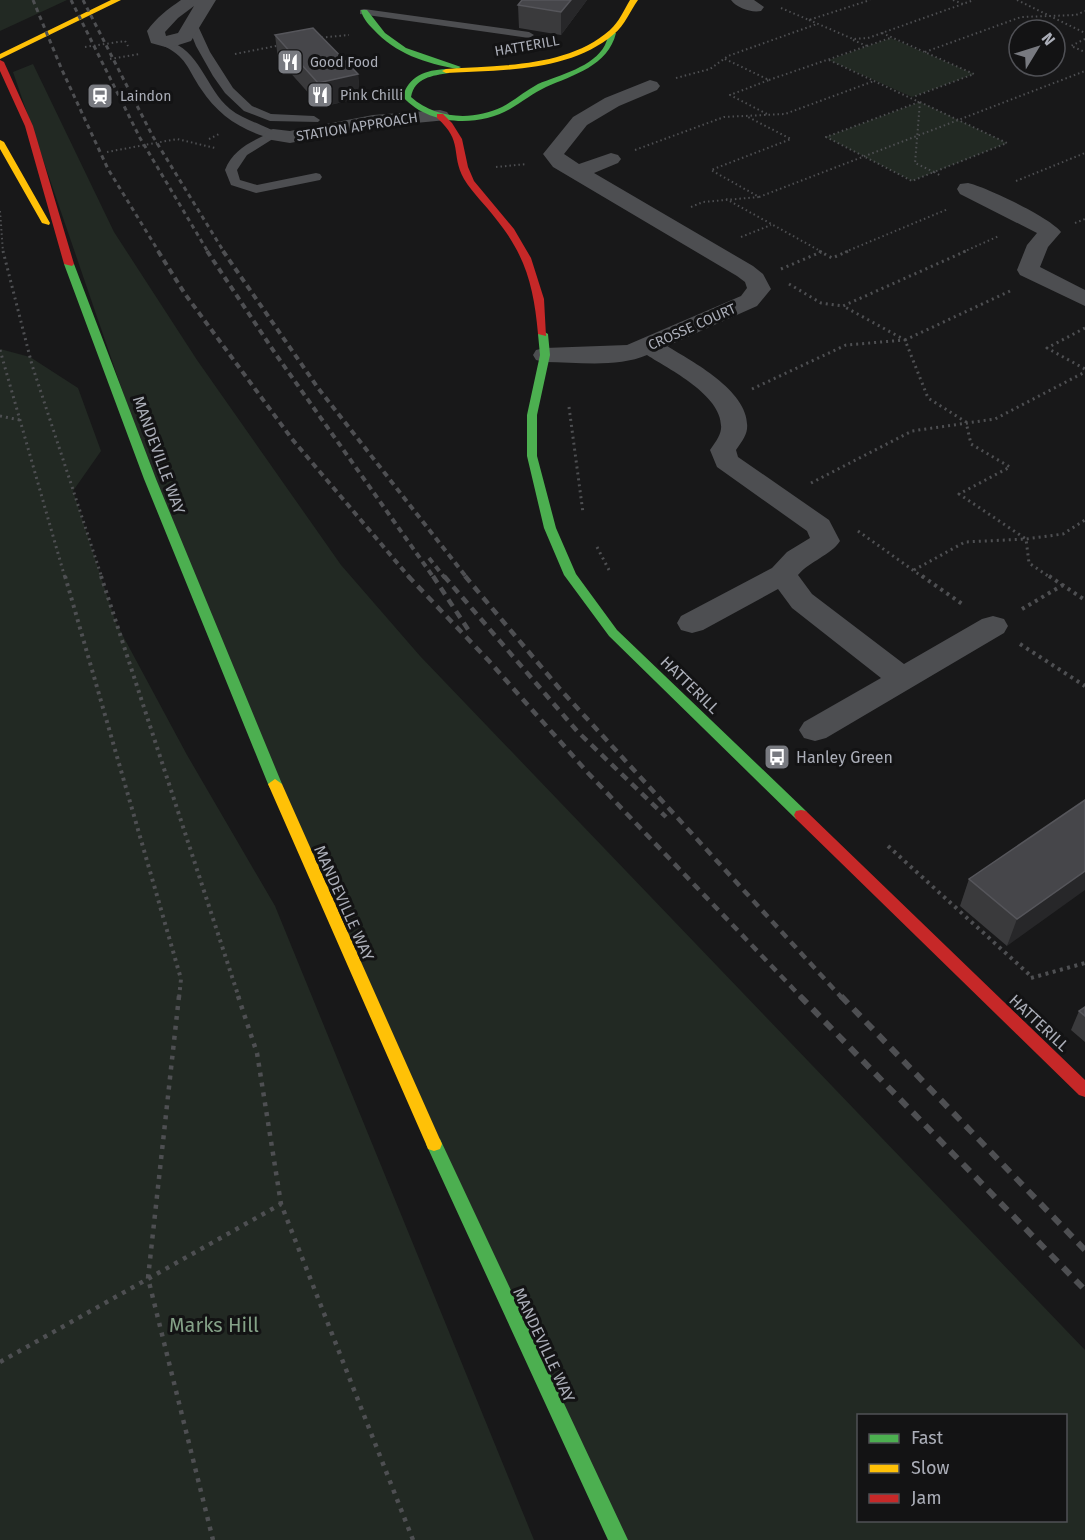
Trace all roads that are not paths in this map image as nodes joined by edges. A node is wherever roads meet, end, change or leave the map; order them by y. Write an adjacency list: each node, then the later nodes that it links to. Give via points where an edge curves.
1 (117, 0): 11 (street)
2 (192, 0): 10 (street, via 156,31 157,39)
3 (207, 0): 6 (street)
4 (634, 0): 8 (street, HATTERILL)
5 (366, 6): 7 (street); 9 (lane); 12 (street, via 376,31 396,47 428,60)
6 (193, 27): 10 (street, via 185,38); 17 (lane, STATION APPROACH, via 227,89 245,109 277,118)
7 (357, 30)
8 (612, 33): 12 (street, HATTERILL, via 591,47 560,58); 15 (street, HATTERILL, via 609,47 597,59)
9 (529, 35)
10 (166, 43): 19 (lane, STATION APPROACH, via 190,57 205,87 232,118)
11 (0, 60): 29 (street, MANDEVILLE WAY, via 37,148)
12 (472, 69): 13 (street, HATTERILL, via 434,72); 15 (street, HATTERILL, via 513,81 520,93)
13 (406, 85): 16 (street, HATTERILL, via 407,97 415,107); 17 (street, STATION APPROACH, via 394,102 369,112)
14 (650, 86): 24 (street, via 580,121 553,154)
15 (508, 106): 16 (street, HATTERILL, via 476,117); 18 (street, HATTERILL)
16 (440, 116): 20 (street, STATION APPROACH, via 373,121); 28 (street, HATTERILL, via 458,135 464,170)
17 (314, 120): 19 (street, STATION APPROACH)
18 (485, 129)
19 (273, 135): 20 (street, STATION APPROACH); 26 (lane, via 245,150 233,162 231,170 236,182)
20 (299, 135): 26 (lane, via 260,149 247,168)
21 (0, 142): 29 (street, MANDEVILLE WAY)
22 (611, 159): 24 (street)
23 (476, 161): 28 (street, HATTERILL)
24 (569, 168): 31 (street, CROSSE COURT, via 762,276 759,289 749,302)
25 (316, 177): 26 (lane)
26 (256, 189)
27 (974, 192): 30 (street, via 1050,232 1038,245 1028,270)
28 (484, 196): 32 (street, HATTERILL, via 517,239 532,269 539,291)
29 (70, 267): 39 (street, MANDEVILLE WAY, via 177,550 300,845 449,1179)
30 (1085, 299)
31 (650, 346): 32 (street, CROSSE COURT, via 604,355); 33 (street, via 722,397 732,411 734,430 723,450 726,461 819,526 826,541 797,558)
32 (545, 355): 38 (street, HATTERILL, via 532,415 532,456 550,528 570,575 582,592 613,633)
33 (782, 575): 34 (street); 36 (street, via 802,601)
34 (692, 623)
35 (993, 626): 36 (street)
36 (902, 678): 37 (street)
37 (815, 730)
38 (1085, 1090)
39 (618, 1540)

